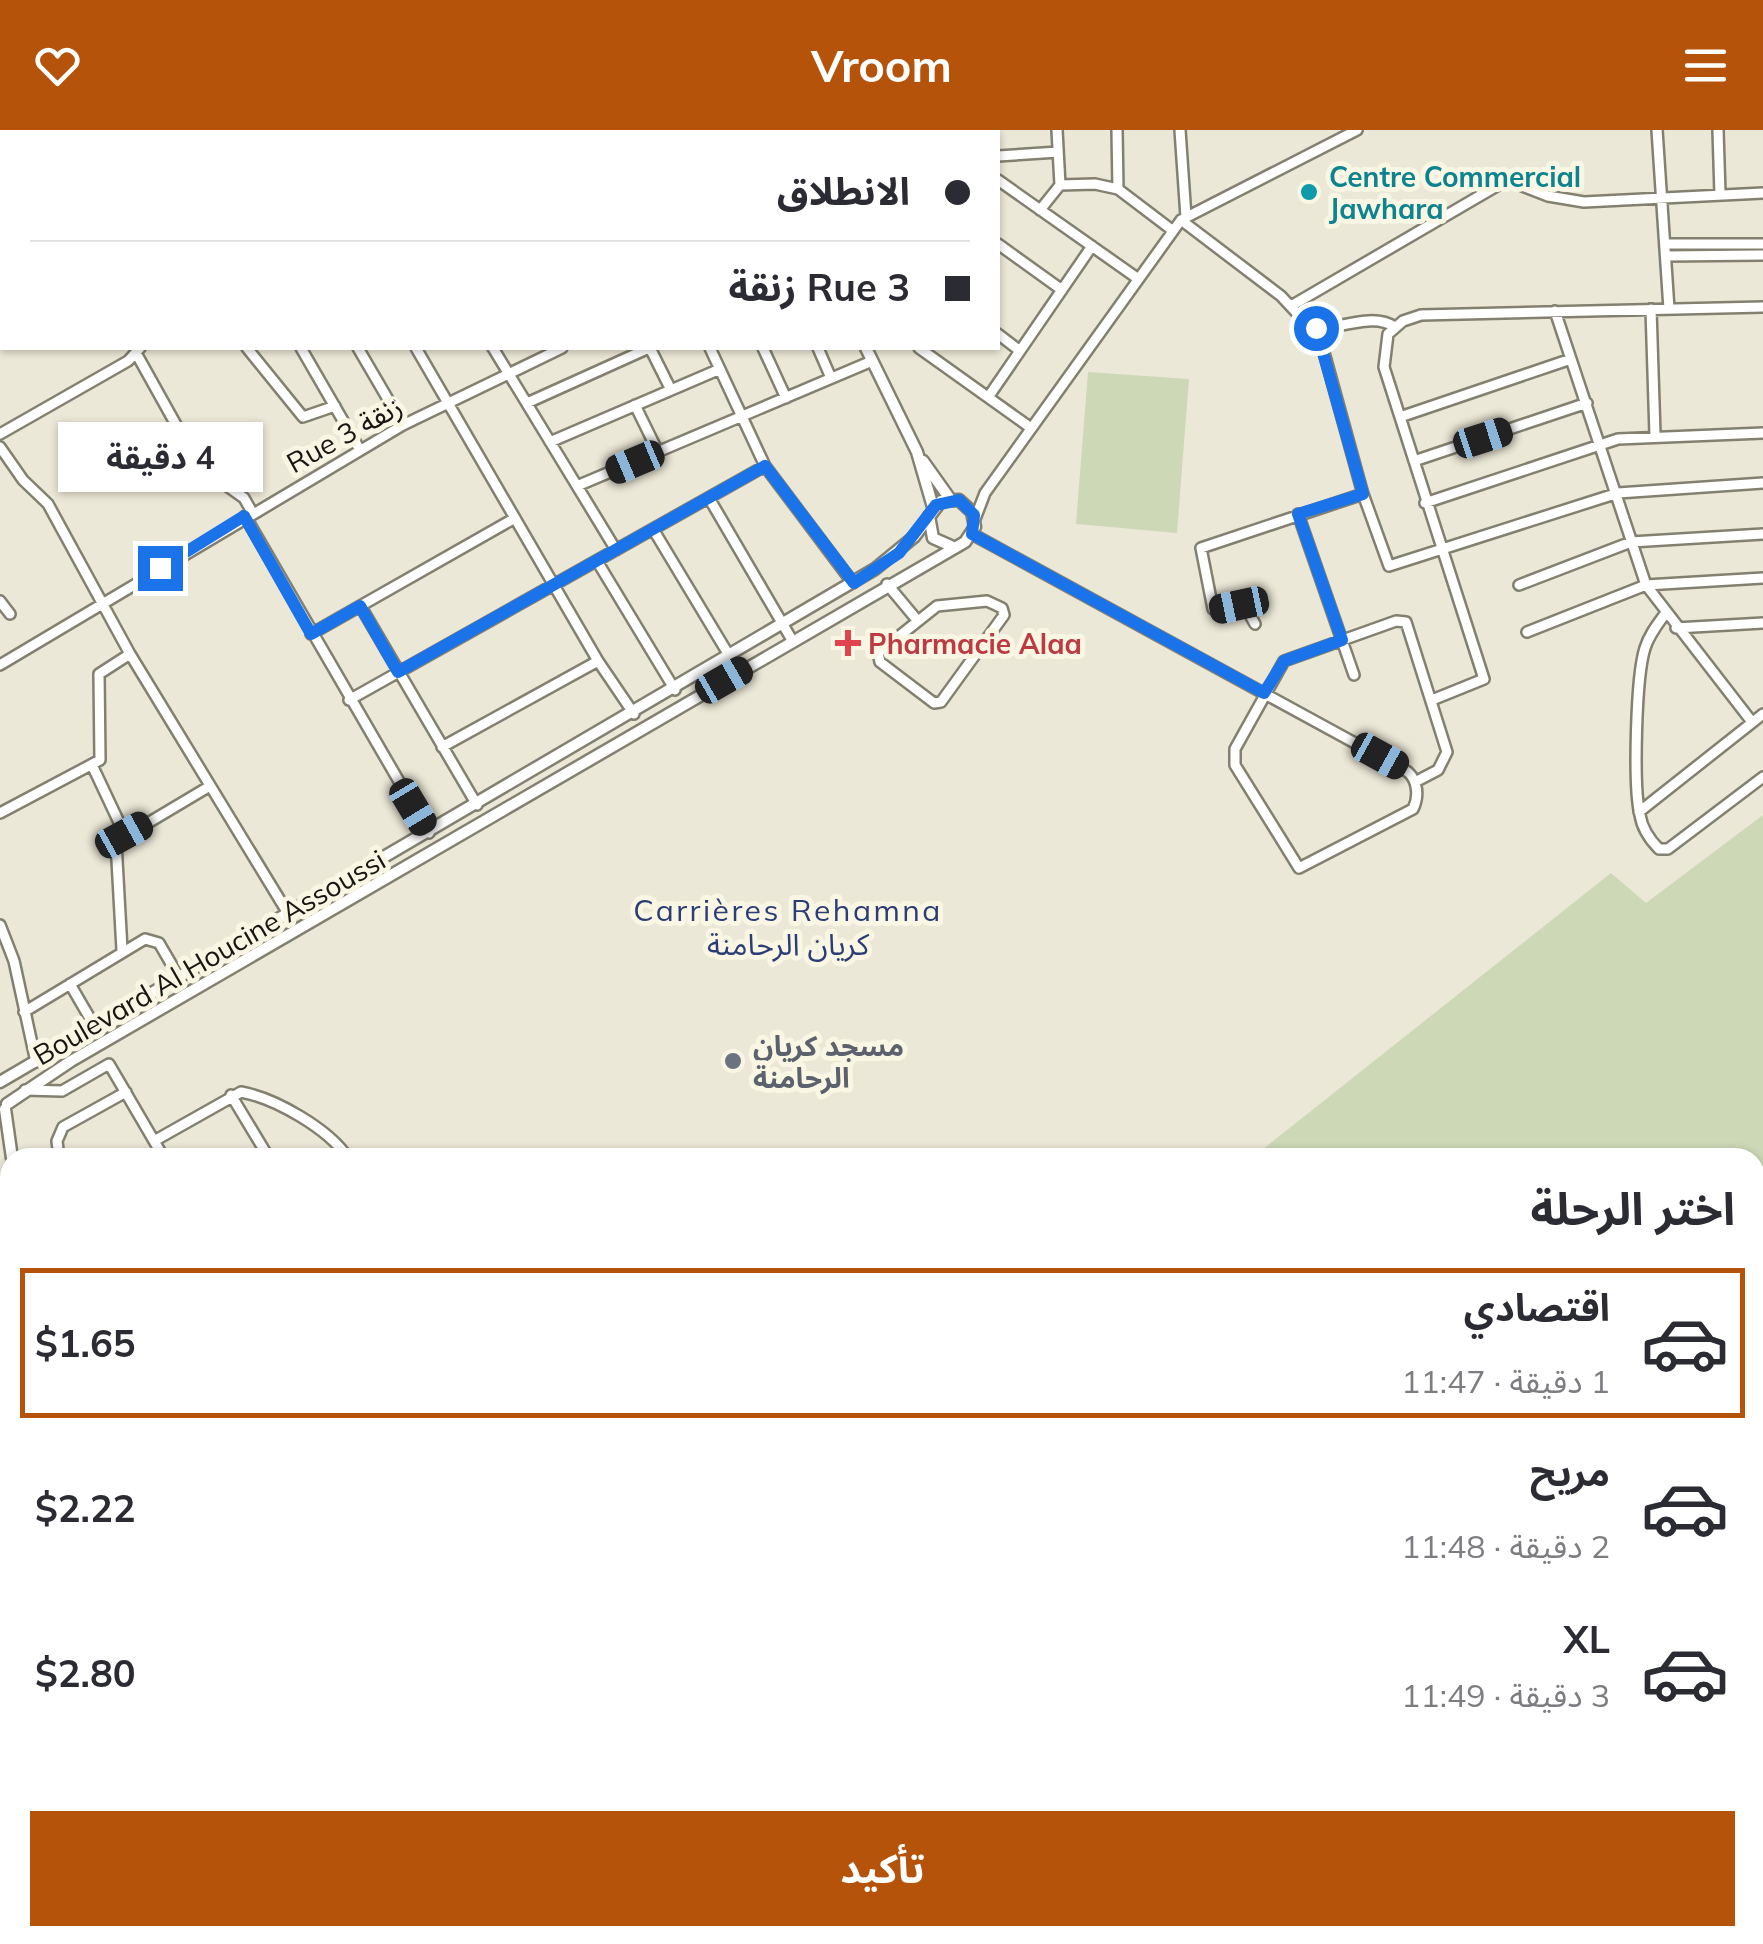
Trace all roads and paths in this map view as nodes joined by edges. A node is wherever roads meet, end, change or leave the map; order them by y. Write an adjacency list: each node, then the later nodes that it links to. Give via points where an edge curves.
1 (1058, 130): 7 (street)
2 (1118, 130): 11 (street)
3 (1180, 130): 16 (street)
4 (1358, 130): 16 (street)
5 (1657, 130): 14 (street)
6 (1718, 130): 13 (street)
7 (1058, 152): 8 (street); 10 (street)
8 (1000, 156)
9 (1000, 181): 15 (street)
10 (1060, 185): 11 (street); 15 (street)
11 (1118, 189): 17 (street)
12 (1763, 193): 13 (street)
13 (1720, 194): 14 (street)
14 (1661, 196): 21 (street); 25 (street, via 1570,201 1507,180)
15 (1040, 210): 20 (street)
16 (1183, 219): 17 (street); 25 (street)
17 (1172, 230): 23 (street)
18 (1763, 244): 21 (street)
19 (1000, 245): 24 (street)
20 (1092, 246): 23 (street); 24 (street)
21 (1665, 250): 22 (street); 28 (street)
22 (1763, 255)
23 (1137, 278): 64 (street)
24 (1062, 290): 47 (street)
25 (1291, 306): 31 (street)
26 (1763, 307): 28 (street)
27 (1652, 309): 28 (street); 29 (street); 67 (street)
28 (1669, 309)
29 (1555, 310): 30 (street, via 1421,315); 48 (street)
30 (1395, 326): 31 (street, via 1378,320); 62 (street, via 1383,358)
31 (1316, 328): 79 (street)
32 (1000, 335): 47 (street)
33 (138, 350): 66 (street); 85 (street, via 198,466 244,498)
34 (248, 350): 60 (street, via 302,417)
35 (301, 350): 60 (street)
36 (359, 350): 63 (street)
37 (417, 350): 56 (street)
38 (494, 350): 51 (street)
39 (549, 350): 51 (street, Rue 3 زنقة)
40 (646, 350): 58 (street)
41 (651, 350): 53 (street)
42 (711, 350): 50 (street)
43 (764, 350): 55 (street)
44 (819, 350): 52 (street)
45 (867, 350): 49 (street)
46 (922, 350): 54 (street)
47 (1020, 350): 54 (street)
48 (1571, 359): 57 (street); 62 (street)
49 (872, 361): 52 (street); 73 (street)
50 (720, 369): 53 (street); 61 (street)
51 (508, 372): 56 (street, Rue 3 زنقة); 58 (street)
52 (831, 378): 55 (street)
53 (671, 390): 59 (street)
54 (989, 396): 64 (street)
55 (786, 398): 61 (street)
56 (448, 402): 63 (street, Rue 3 زنقة); 87 (street)
57 (1587, 403): 69 (street); 74 (street)
58 (527, 404): 68 (street)
59 (636, 405): 68 (street); 72 (street)
60 (336, 406): 71 (street)
61 (740, 417): 72 (street); 75 (street)
62 (1400, 417): 74 (street)
63 (403, 425): 71 (street, Rue 3 زنقة)
64 (1031, 428): 78 (street)
65 (1763, 433): 67 (street)
66 (0, 434)
67 (1655, 435): 69 (street)
68 (550, 442): 77 (street)
69 (1601, 444): 80 (street); 83 (street)
70 (0, 447): 104 (street, via 48,504)
71 (360, 450): 85 (street, Rue 3 زنقة)
72 (658, 452): 77 (street)
73 (916, 452): 82 (street); 84 (street)
74 (1414, 461): 83 (street)
75 (765, 466): 81 (street); 98 (street)
76 (1763, 483): 80 (street)
77 (577, 486): 94 (street)
78 (984, 493): 82 (street); 88 (street)
79 (1363, 494): 86 (street); 95 (street, via 1388,566)
80 (1618, 494): 92 (street); 95 (street)
81 (709, 498): 89 (street); 111 (street)
82 (956, 500): 84 (street); 88 (street)
83 (1425, 503): 95 (street)
84 (931, 511): 93 (street, via 933,538); 98 (street, Boulevard Al Houcine Assoussi, via 899,553)
85 (248, 514): 104 (street, Rue 3 زنقة); 114 (street)
86 (1298, 514): 110 (street, via 1201,548 1213,609 1244,604); 116 (street)
87 (516, 518): 101 (street); 105 (street)
88 (974, 519): 90 (street)
89 (653, 529): 94 (street); 118 (street)
90 (972, 534): 93 (street); 124 (street)
91 (1763, 534): 92 (street)
92 (1632, 542): 100 (street); 102 (street)
93 (952, 546): 99 (street, Boulevard Al Houcine Assoussi)
94 (616, 550): 96 (street)
95 (1442, 550): 126 (street, via 1484,679)
96 (597, 560): 101 (street); 123 (street)
97 (1763, 578): 102 (street)
98 (854, 583): 111 (street, Boulevard Al Houcine Assoussi)
99 (887, 584): 108 (street); 115 (street, Boulevard Al Houcine Assoussi)
100 (1519, 584)
101 (554, 585): 119 (street); 121 (street)
102 (1646, 585): 107 (street); 113 (street)
103 (0, 602): 106 (street)
104 (103, 604): 117 (street); 120 (street, Rue 3 زنقة)
105 (360, 606): 114 (street); 121 (street)
106 (10, 614)
107 (1665, 614): 112 (street); 136 (street, via 1642,662)
108 (917, 620): 108 (street, via 878,658 938,704 1004,612 987,601 942,604)
109 (1763, 623): 112 (street)
110 (1254, 624)
111 (784, 625): 115 (street); 118 (street, Boulevard Al Houcine Assoussi)
112 (1676, 628): 129 (street)
113 (1527, 632)
114 (311, 634): 125 (street)
115 (792, 640): 150 (street, Boulevard Al Houcine Assoussi)
116 (1342, 640): 122 (street); 124 (street, via 1284,661); 126 (street, via 1406,622)
117 (130, 654): 131 (street, via 100,674 102,754); 134 (street)
118 (730, 657): 123 (street, Boulevard Al Houcine Assoussi)
119 (598, 661): 127 (street); 130 (street)
120 (0, 665)
121 (398, 672): 125 (street); 130 (street)
122 (1354, 675)
123 (674, 690): 127 (street, Boulevard Al Houcine Assoussi)
124 (1264, 693): 133 (street); 133 (street, via 1234,760 1294,866 1306,868 1413,809)
125 (349, 700): 138 (street)
126 (1432, 700): 133 (street, via 1446,759)
127 (634, 714): 135 (street, Boulevard Al Houcine Assoussi)
128 (1763, 714): 129 (street)
129 (1752, 722): 136 (street)
130 (442, 747): 135 (street)
131 (92, 765): 137 (street); 139 (street)
132 (1763, 777): 136 (street, via 1668,849 1653,843)
133 (1416, 782)
134 (210, 786): 139 (street); 140 (street)
135 (477, 805): 138 (street, Boulevard Al Houcine Assoussi)
136 (1639, 812)
137 (0, 813)
138 (429, 833): 140 (street, Boulevard Al Houcine Assoussi)
139 (124, 835): 143 (street, via 115,847)
140 (289, 915): 144 (street, Boulevard Al Houcine Assoussi)
141 (0, 925): 142 (street)
142 (4, 947): 146 (street)
143 (122, 950): 144 (street, via 157,941); 145 (street)
144 (180, 979): 147 (street, Boulevard Al Houcine Assoussi)
145 (70, 984): 146 (street); 147 (street)
146 (24, 1012): 148 (street)
147 (95, 1027): 148 (street, Boulevard Al Houcine Assoussi)
148 (36, 1062): 149 (street, Boulevard Al Houcine Assoussi)
149 (0, 1084): 153 (street)
150 (26, 1090): 151 (street, via 62,1090 108,1064); 153 (street, Boulevard Al Houcine Assoussi)
151 (126, 1092): 154 (street); 156 (street, via 62,1127)
152 (232, 1094): 154 (street); 158 (street); 159 (street, via 266,1100)
153 (4, 1110): 155 (street)
154 (154, 1141): 157 (street)
155 (10, 1148)
156 (58, 1148)
157 (158, 1148)
158 (263, 1148)
159 (338, 1148)

